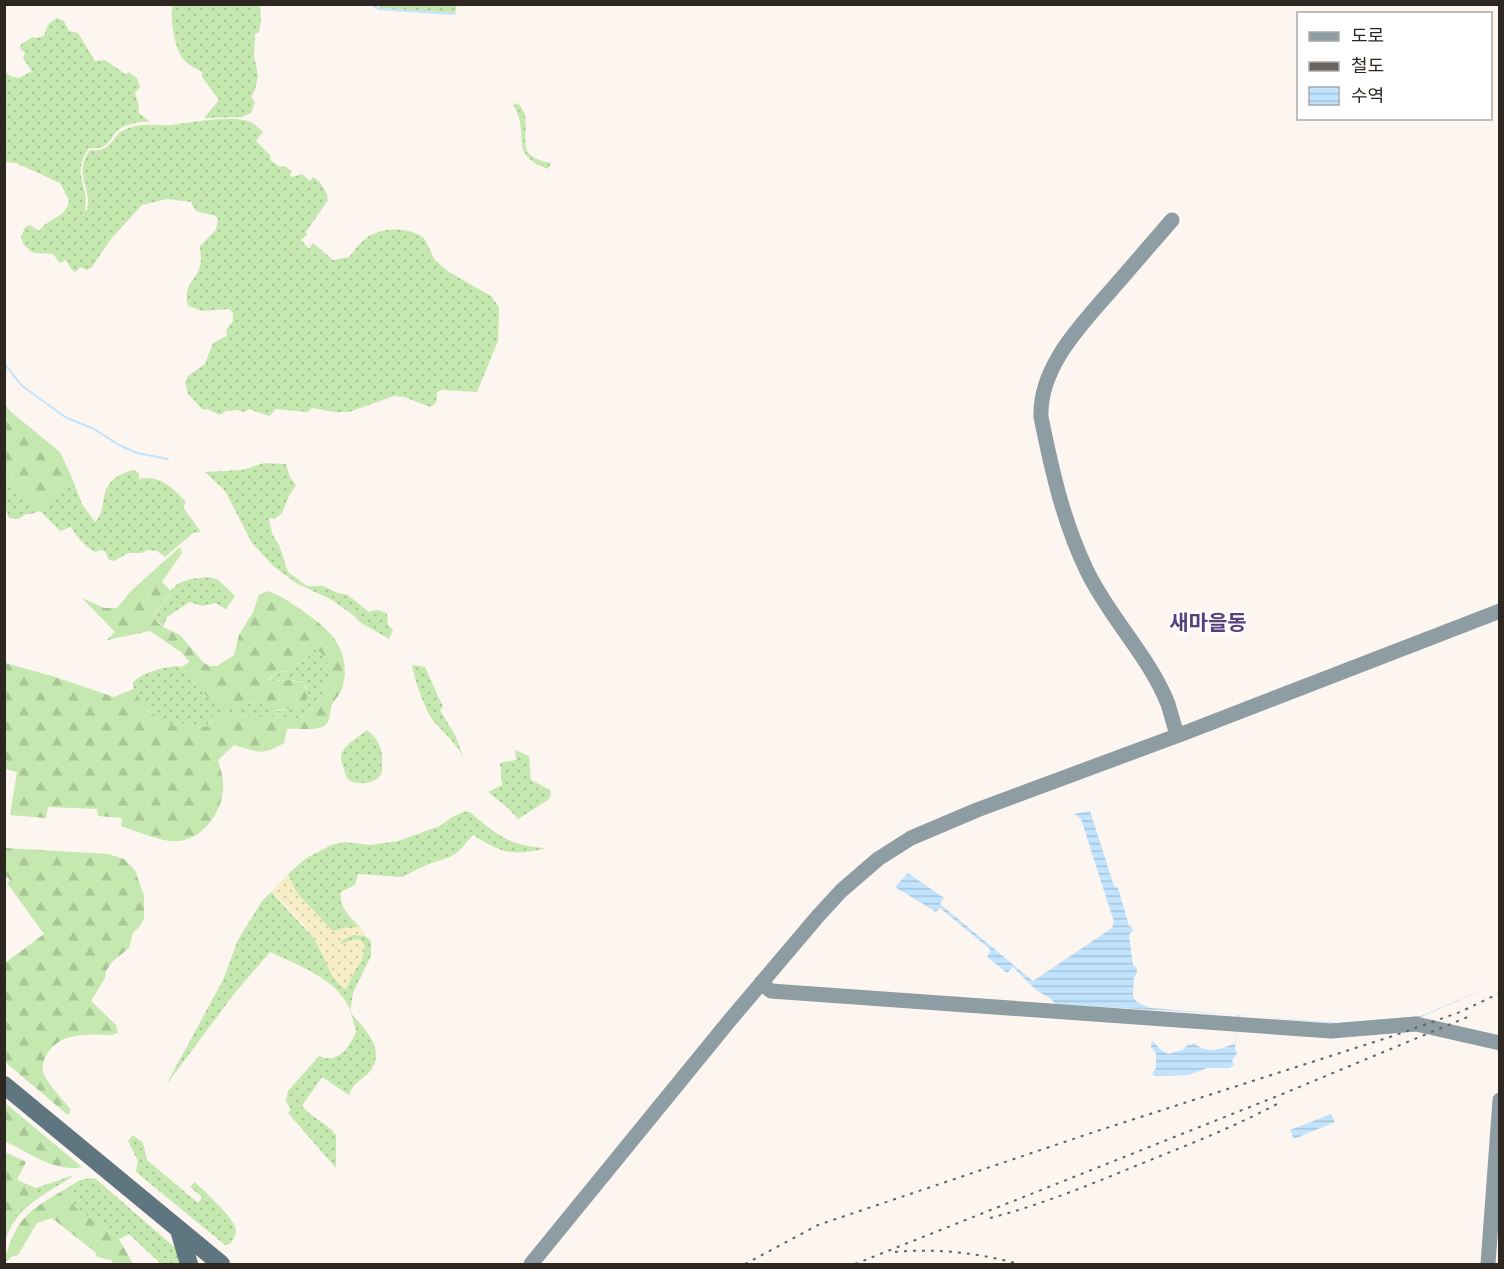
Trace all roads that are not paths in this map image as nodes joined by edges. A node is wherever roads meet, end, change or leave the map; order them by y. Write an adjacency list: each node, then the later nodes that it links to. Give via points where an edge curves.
1 (1172, 220): 3 (street, via 1066,346 1048,380 1041,417 1060,503 1087,572 1167,703)
2 (1500, 611): 3 (street)
3 (1177, 735): 4 (street, via 911,838 866,868 841,891)
4 (762, 983): 5 (street, via 771,991 1332,1031 1416,1023); 12 (street)
5 (1500, 1043)
6 (4, 1085): 8 (highway)
7 (1500, 1100): 9 (street)
8 (179, 1230): 10 (highway); 11 (highway)
9 (1492, 1263)
10 (189, 1264)
11 (221, 1264)
12 (531, 1264)

